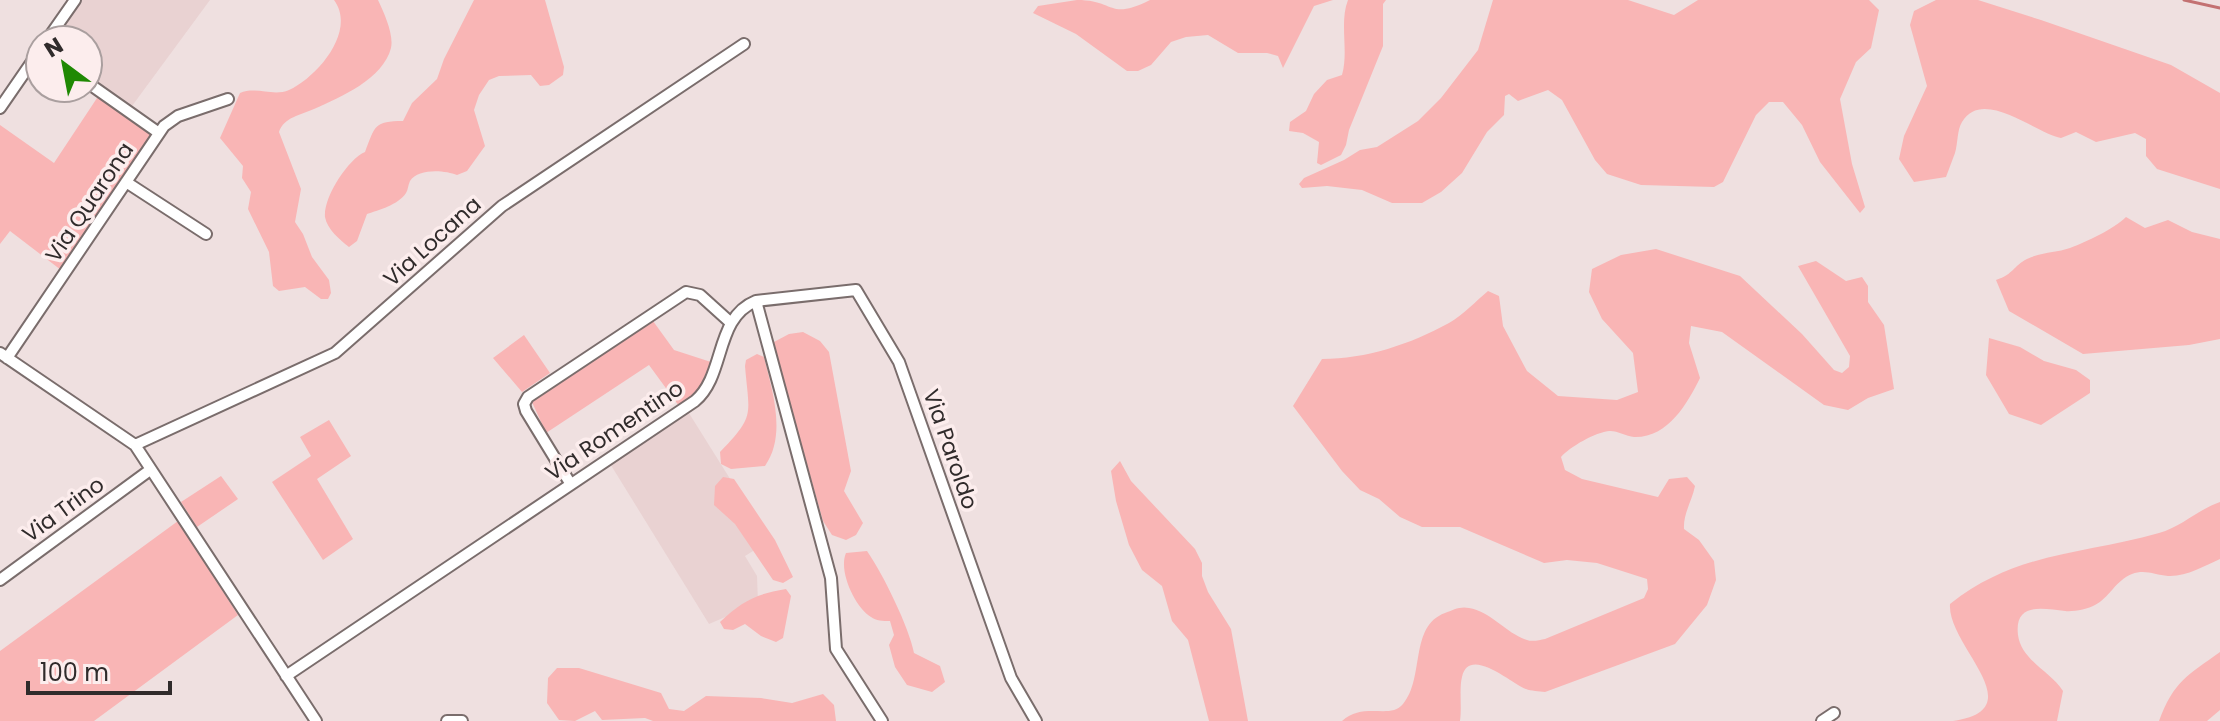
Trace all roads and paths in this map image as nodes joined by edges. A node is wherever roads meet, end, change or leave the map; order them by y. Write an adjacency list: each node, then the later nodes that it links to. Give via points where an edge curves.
1 (75, 0): 2 (street)
2 (58, 24)
3 (744, 44): 14 (street, Via Locana, via 509,201 335,353)
4 (24, 73): 7 (street)
5 (104, 94): 8 (street)
6 (228, 99): 8 (street, Via Quarona, via 178,116)
7 (0, 108)
8 (159, 133): 9 (street, Via Quarona)
9 (126, 182): 10 (street); 13 (street, Via Quarona)
10 (206, 234)
11 (756, 301): 12 (street, Via Romentino); 23 (street, via 831,578 836,649); 24 (street, Via Paroldo, via 856,290 899,362 1006,666)
12 (731, 323): 16 (street, Via Romentino, via 699,398); 16 (street, via 698,294 686,292 528,397 526,411)
13 (4, 356): 14 (street)
14 (135, 445): 15 (street)
15 (150, 470): 17 (street, Via Trino); 18 (street)
16 (570, 483): 18 (street, Via Romentino)
17 (0, 580)
18 (286, 676): 20 (street)
19 (1834, 713): 25 (street)
20 (316, 721)
21 (447, 721): 22 (street)
22 (462, 721)
23 (882, 721)
24 (1036, 721)
25 (1822, 721)

